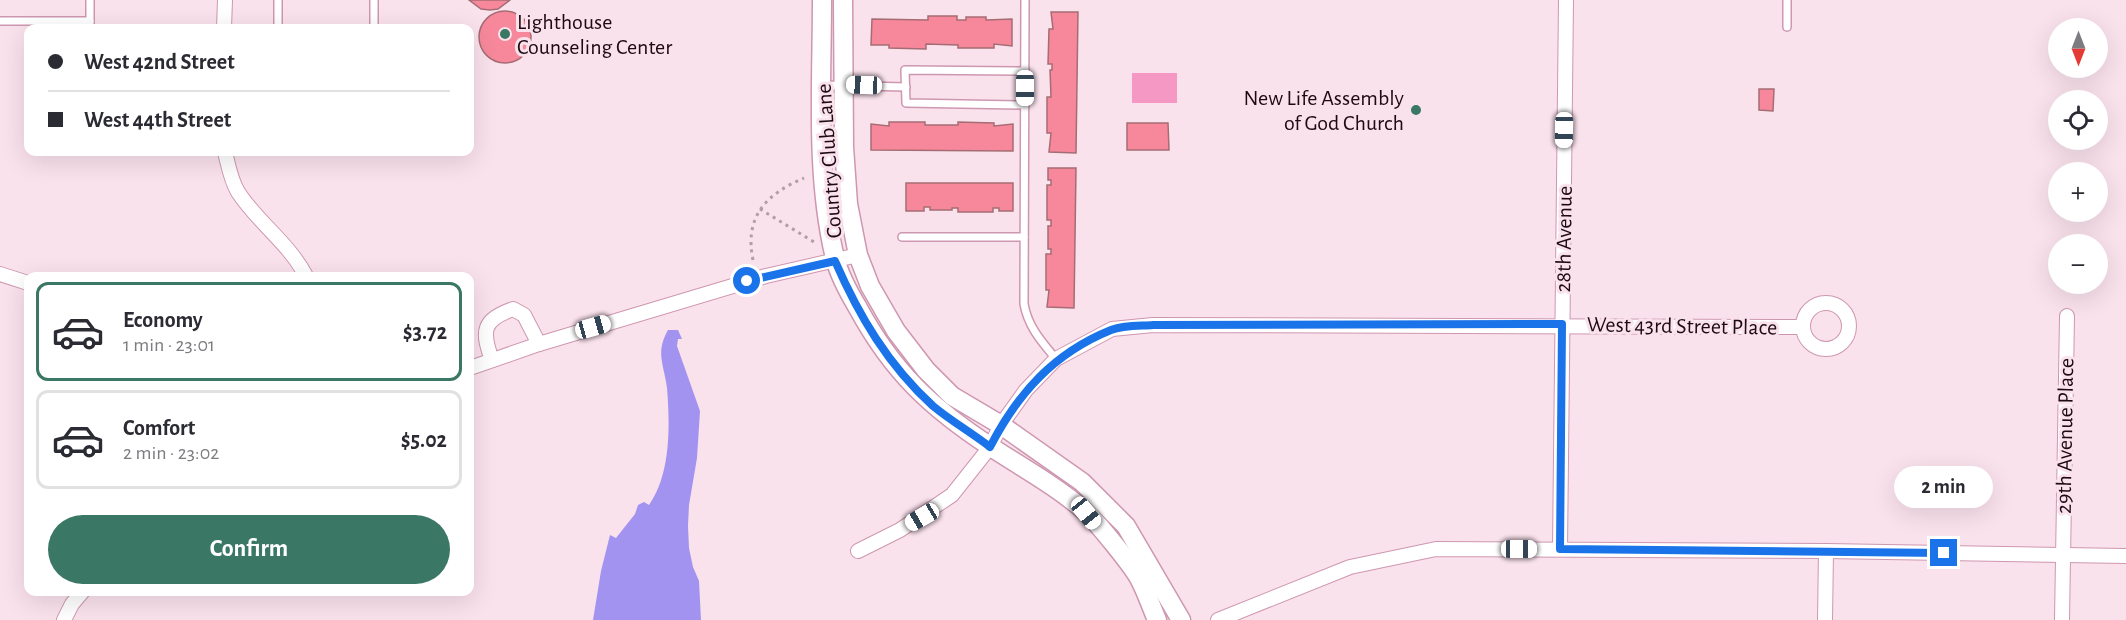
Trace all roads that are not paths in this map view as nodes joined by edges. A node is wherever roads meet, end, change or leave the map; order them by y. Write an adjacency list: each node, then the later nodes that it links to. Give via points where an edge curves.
1 (90, 0): 12 (lane)
2 (225, 0): 13 (street)
3 (278, 0): 14 (lane)
4 (374, 0): 15 (lane)
5 (822, 0): 19 (street, Country Club Lane)
6 (843, 0): 18 (street, Country Club Lane)
7 (1025, 0): 17 (lane)
8 (1566, 0): 31 (street, 28th Avenue)
9 (1787, 0): 16 (lane)
10 (0, 21): 11 (lane)
11 (68, 24)
12 (90, 24)
13 (224, 24)
14 (278, 24)
15 (374, 24)
16 (1787, 27)
17 (1025, 71): 20 (lane, via 905,70); 21 (lane)
18 (844, 84): 19 (lane); 20 (lane); 25 (street, Country Club Lane, via 848,204)
19 (822, 85): 26 (street, Country Club Lane, via 826,208)
20 (906, 87): 21 (lane, via 906,103)
21 (1025, 105): 24 (lane)
22 (226, 156): 27 (street, via 236,190)
23 (902, 237): 24 (lane)
24 (1024, 237): 34 (lane, via 1026,318)
25 (858, 255): 26 (street); 37 (street, Country Club Lane, via 870,286 896,331 926,370 952,396)
26 (835, 261): 33 (street, via 766,276); 38 (street, Country Club Lane, via 874,338 900,373 935,407)
27 (304, 272)
28 (0, 274): 29 (street)
29 (24, 282)
30 (2067, 316): 42 (street, 29th Avenue Place)
31 (1562, 324): 32 (street, West 43rd Street Place); 34 (street, West 43rd Street Place, via 1153,325 1112,329); 39 (street, 28th Avenue)
32 (1802, 327)
33 (539, 344): 35 (street); 35 (street, via 525,315 513,309 495,316 485,330)
34 (1056, 359): 37 (street, West 43rd Street Place, via 1026,390)
35 (492, 360): 36 (street)
36 (474, 367)
37 (1001, 425): 38 (street, West 43rd Street Place); 47 (street, Country Club Lane, via 1082,482 1126,526)
38 (990, 447): 40 (street, via 952,495 900,530); 46 (street, Country Club Lane, via 1047,482 1086,513 1138,578)
39 (1560, 549): 41 (street); 48 (street, via 1436,549 1406,554 1350,567)
40 (858, 551)
41 (1826, 551): 42 (street); 49 (street)
42 (2062, 555): 43 (street); 50 (street, 29th Avenue Place)
43 (2126, 556)
44 (79, 596): 45 (street)
45 (64, 620)
46 (1157, 620)
47 (1181, 620)
48 (1218, 620)
49 (1825, 620)
50 (2062, 620)

